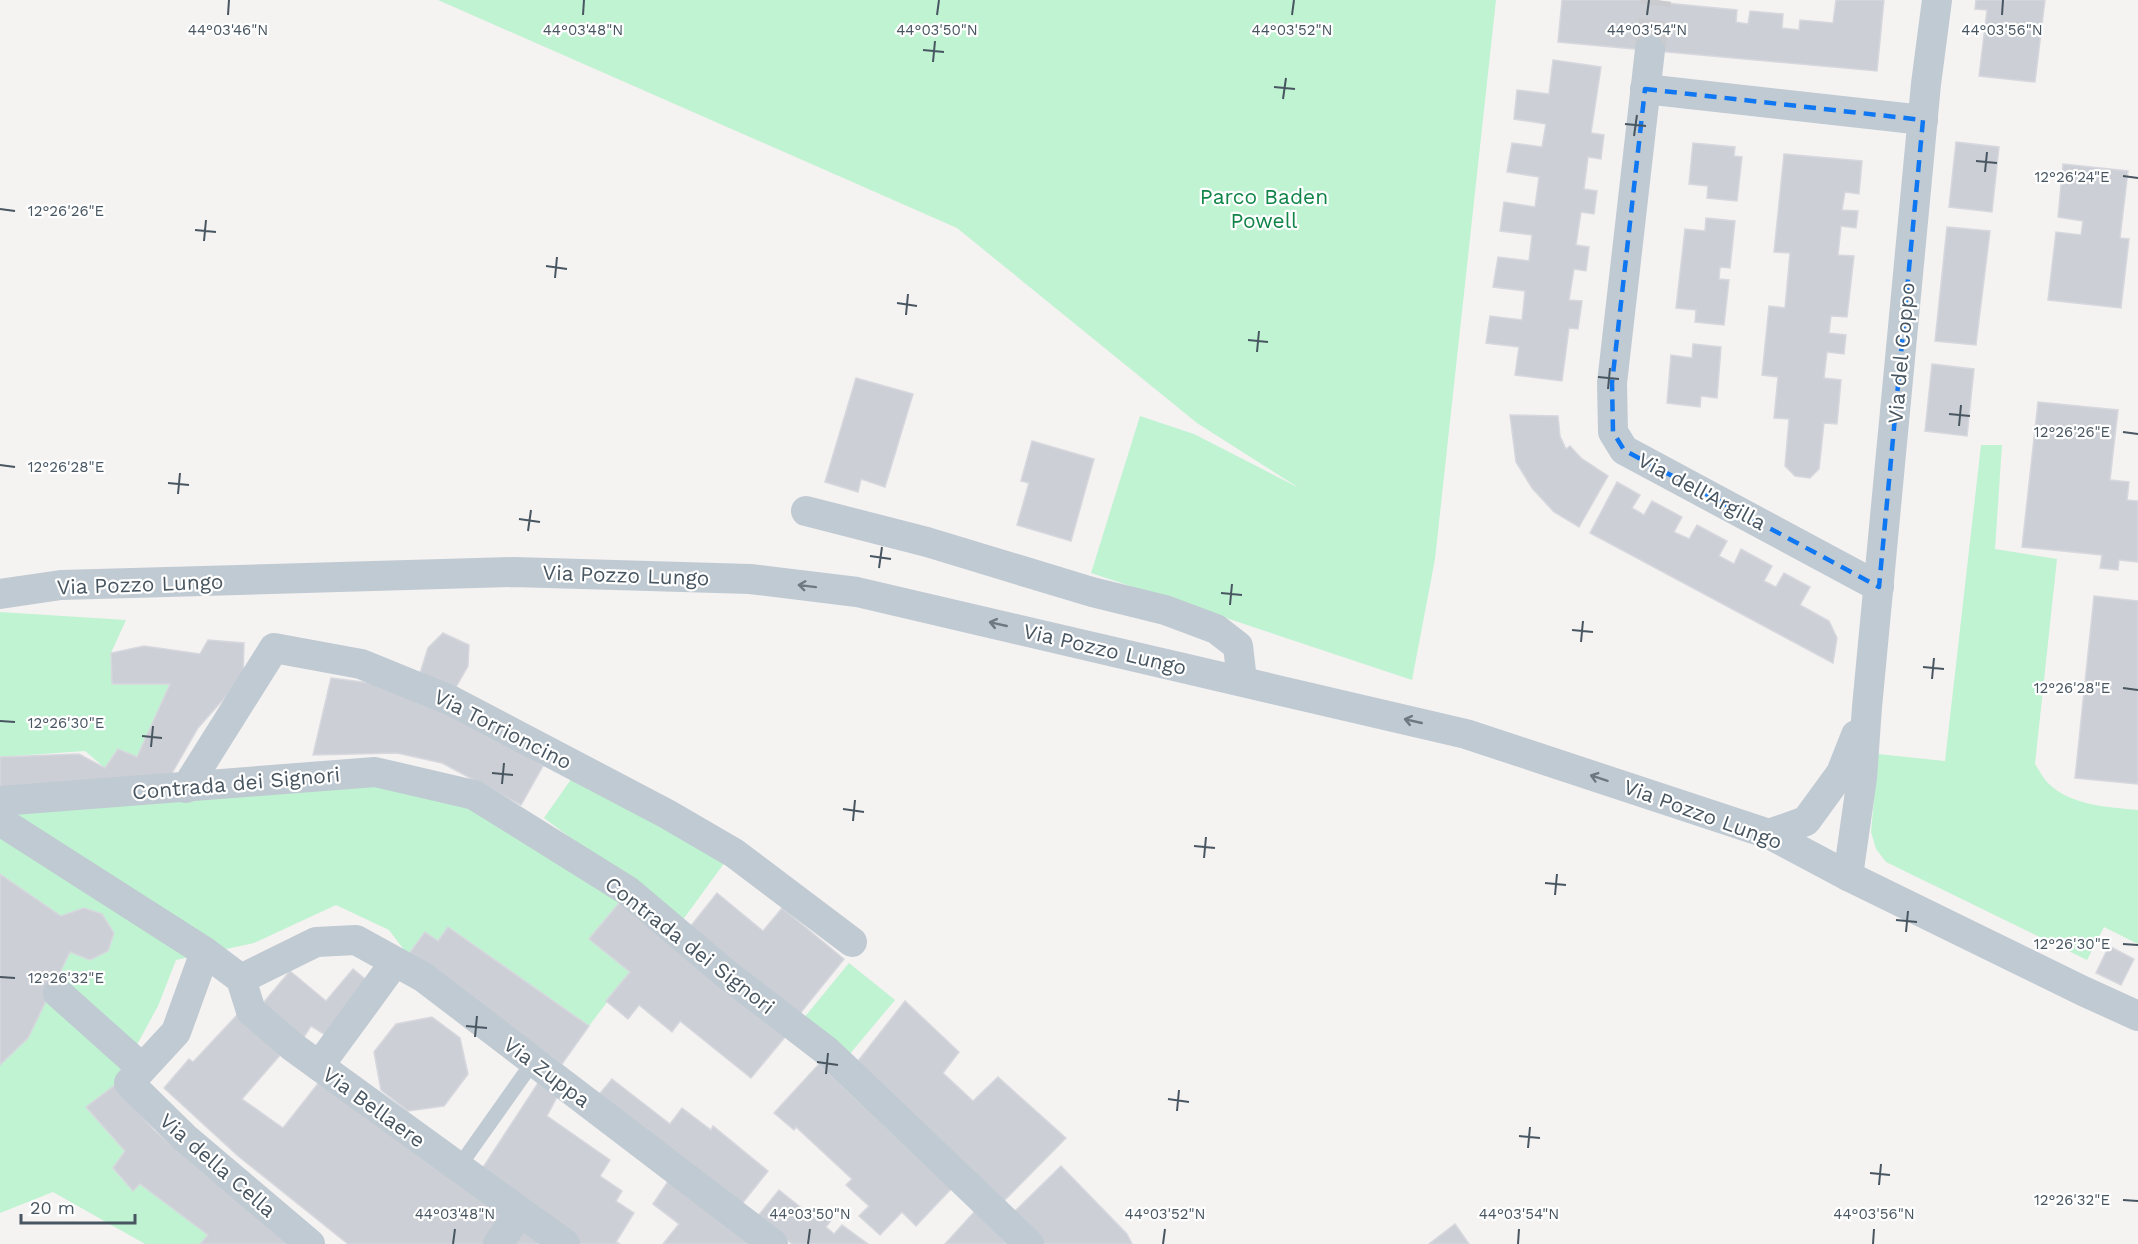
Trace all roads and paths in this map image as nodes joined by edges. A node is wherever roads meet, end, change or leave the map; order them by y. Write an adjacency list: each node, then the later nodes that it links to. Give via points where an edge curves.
1 (1937, 0): 4 (street, Via del Coppo)
2 (1650, 50): 3 (street, Via dell'Argilla)
3 (1645, 89): 4 (street); 6 (street, Via dell'Argilla, via 1612,383 1613,432 1624,450)
4 (1923, 120): 6 (street, Via del Coppo)
5 (806, 511): 8 (street, via 1165,610 1216,629 1238,646)
6 (1879, 587): 9 (street, Via del Coppo)
7 (0, 594): 8 (street, Via Pozzo Lungo, one-way to 7, via 857,592 750,579 514,572 61,585)
8 (1242, 680): 13 (street, Via Pozzo Lungo, one-way to 8, via 1466,734)
9 (1867, 707): 13 (street, Via del Coppo, via 1841,772 1806,821); 14 (street, Via del Coppo)
10 (186, 788): 11 (street, Contrada dei Signori); 15 (street, Via Torrioncino, via 274,648 361,664 452,701 667,814 734,853); 30 (street, Contrada dei Signori, via 375,772 474,795 628,891 725,974 828,1052)
11 (0, 801)
12 (0, 821): 16 (street)
13 (1769, 834): 14 (street, Via Pozzo Lungo)
14 (1848, 876): 20 (street, Via Pozzo Lungo)
15 (852, 942)
16 (205, 951): 18 (street); 23 (street, via 176,1032)
17 (395, 962): 18 (street, Via Zuppa, via 356,940 316,942); 21 (street, Via Zuppa, via 423,977); 22 (street)
18 (241, 979): 22 (street, Via Bellaere, via 251,1011)
19 (58, 993): 23 (street, Via della Cella)
20 (2138, 1016)
21 (533, 1062): 24 (lane); 29 (street, Via Zuppa)
22 (319, 1066): 24 (street, Via Bellaere)
23 (136, 1076): 26 (street, Via della Cella, via 185,1138)
24 (458, 1168): 25 (street, Via Bellaere)
25 (520, 1212): 27 (street); 28 (street, Via Bellaere)
26 (310, 1244)
27 (498, 1244)
28 (565, 1244)
29 (773, 1244)
30 (1029, 1244)

